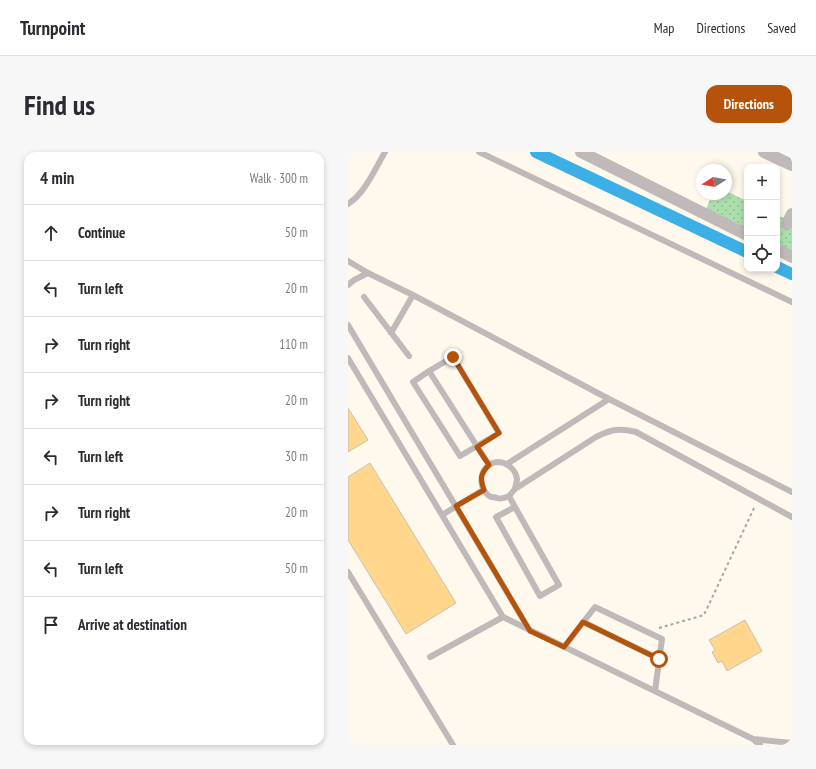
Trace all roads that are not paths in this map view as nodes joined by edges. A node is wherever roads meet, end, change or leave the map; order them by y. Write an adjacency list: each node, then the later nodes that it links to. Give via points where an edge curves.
1 (385, 152): 6 (lane, via 364,188)
2 (479, 152): 15 (lane)
3 (581, 152): 7 (street)
4 (764, 152): 5 (street)
5 (792, 165)
6 (348, 204)
7 (744, 233)
8 (780, 251): 9 (street)
9 (792, 257)
10 (348, 261): 11 (lane)
11 (368, 273): 12 (lane); 13 (lane)
12 (348, 285)
13 (413, 295): 17 (lane); 21 (lane)
14 (364, 297): 17 (lane)
15 (792, 302)
16 (348, 325): 29 (lane)
17 (391, 333): 18 (lane)
18 (409, 356)
19 (348, 358): 31 (lane)
20 (429, 371): 22 (lane); 22 (lane, via 413,382 460,456); 22 (lane, via 453,357 499,433)
21 (609, 399): 23 (lane); 27 (lane)
22 (477, 447): 24 (lane)
23 (507, 464): 24 (lane, via 498,462); 25 (lane, via 514,470 517,479)
24 (489, 465): 26 (lane, via 482,472)
25 (515, 488): 28 (lane); 32 (lane, via 596,437 609,431 623,429 636,432)
26 (484, 490): 28 (lane, via 491,497); 29 (lane)
27 (792, 492)
28 (509, 496): 30 (lane)
29 (456, 506): 31 (lane); 36 (lane)
30 (515, 507): 30 (lane, via 559,585 540,596 496,518)
31 (442, 515): 34 (lane)
32 (792, 516)
33 (348, 572): 43 (lane)
34 (503, 617): 36 (lane); 38 (lane)
35 (583, 622): 37 (lane); 39 (lane); 39 (lane, via 595,607 662,639)
36 (530, 631): 37 (lane)
37 (564, 647): 40 (lane)
38 (430, 657)
39 (659, 659): 40 (lane)
40 (655, 691): 41 (lane)
41 (753, 739): 42 (lane); 44 (lane)
42 (792, 743)
43 (454, 745)
44 (760, 745)

